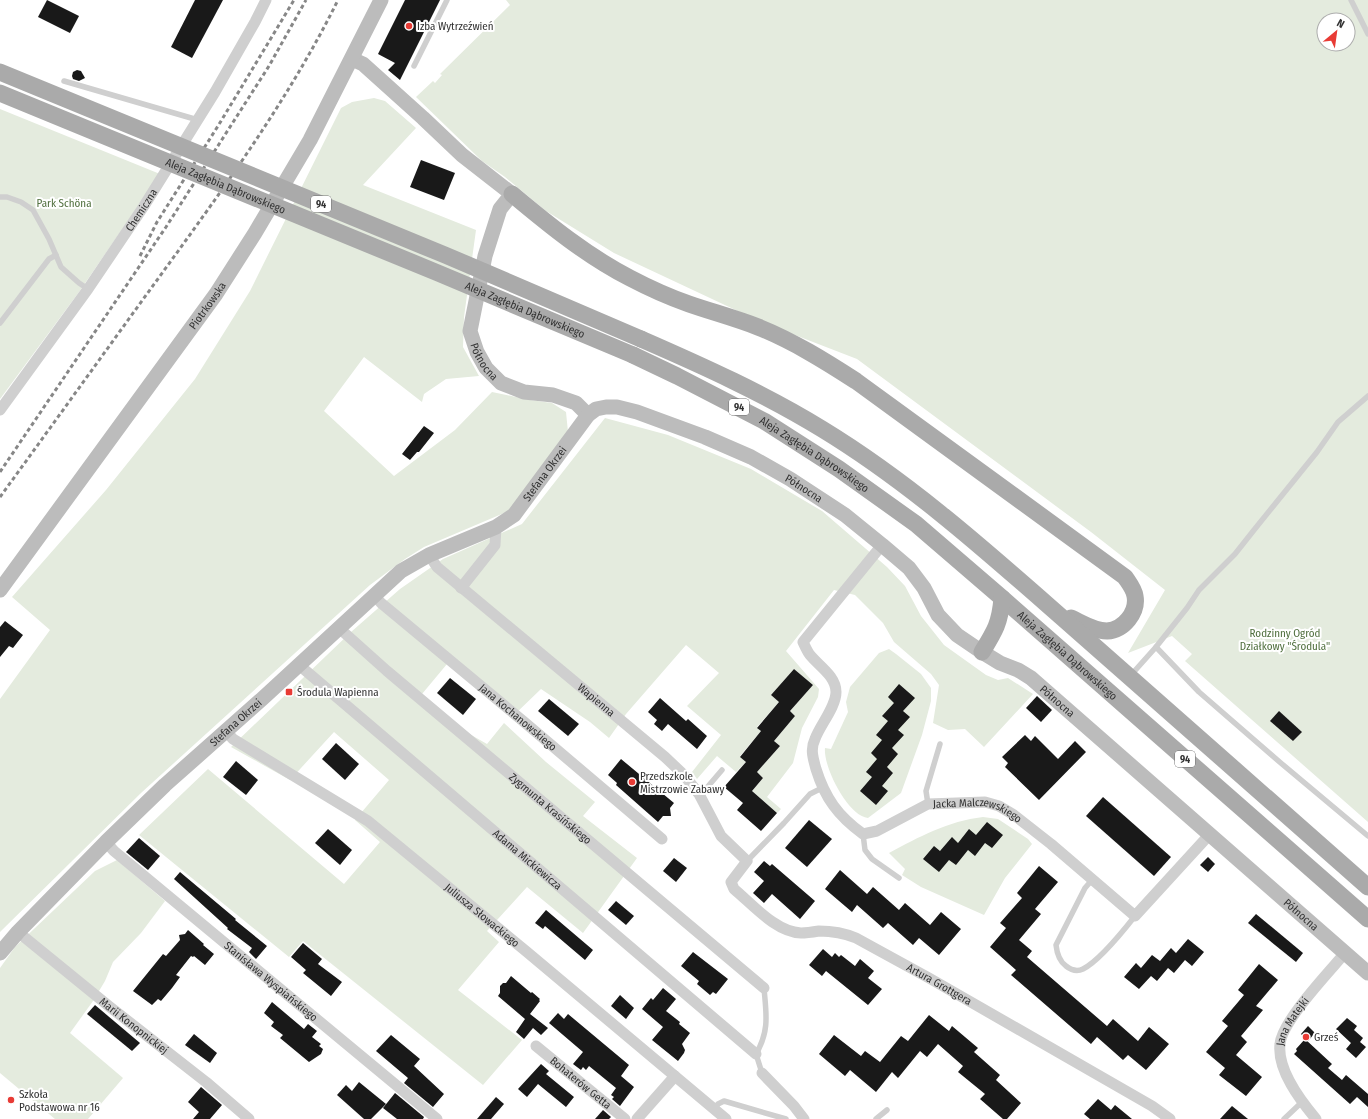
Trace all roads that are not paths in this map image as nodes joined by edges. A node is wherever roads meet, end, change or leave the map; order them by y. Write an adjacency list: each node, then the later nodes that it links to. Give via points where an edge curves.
1 (266, 0): 11 (street, Chemiczna, via 252,29)
2 (381, 0): 6 (street, Piotrkowska)
3 (447, 0): 7 (lane)
4 (1351, 0): 5 (lane)
5 (1368, 34)
6 (352, 59): 12 (street, via 363,64 462,154); 24 (street, Piotrkowska, via 310,140 216,294)
7 (414, 66)
8 (0, 72): 27 (main road, Aleja Zagłębia Dąbrowskiego / 94, bridge, via 682,356 772,401 855,450 926,502)
9 (64, 80): 11 (lane)
10 (0, 93): 26 (main road, Aleja Zagłębia Dąbrowskiego / 94, bridge, via 633,355 732,404 840,469 916,524)
11 (198, 120): 15 (street, Chemiczna)
12 (512, 194): 19 (street, Północna, via 500,208 485,256 470,331 477,352 486,368 501,383 524,392 552,395 576,403); 27 (main road, via 568,240 630,278 686,303 758,327 798,346 856,381 1125,577 1135,596 1135,609 1126,623 1107,631 1091,628)
13 (0, 197): 14 (lane, via 21,202 33,210)
14 (56, 255): 15 (lane, via 61,267); 16 (lane, via 49,259)
15 (88, 289): 18 (street, Chemiczna)
16 (0, 322)
17 (1368, 396): 29 (lane, via 1338,422 1235,554 1199,590)
18 (0, 410)
19 (588, 415): 20 (street, Stefana Okrzei, via 514,515); 21 (street, Północna, via 596,409 617,407 706,437 751,457 821,498)
20 (496, 527): 22 (street, Stefana Okrzei); 23 (street, via 494,545)
21 (882, 545): 30 (street, Północna, via 909,568 924,588 938,615 957,635); 36 (street, via 803,642 810,654 832,678 836,692 832,708 814,739 812,750)
22 (429, 555): 23 (street, Wapienna, via 437,568); 25 (street, Stefana Okrzei, via 401,571)
23 (461, 588): 37 (street, Wapienna, via 665,757)
24 (0, 590)
25 (374, 595): 28 (street, Stefana Okrzei); 42 (street, Jana Kochanowskiego)
26 (1002, 598): 30 (main road, via 1001,616 996,630); 49 (main road, Aleja Zagłębia Dąbrowskiego / 94)
27 (1051, 608): 32 (main road, Aleja Zagłębia Dąbrowskiego / 94)
28 (339, 628): 31 (street, Stefana Okrzei); 54 (street, Zygmunta Krasińskiego)
29 (1156, 647): 32 (lane); 41 (lane, via 1199,692)
30 (982, 652): 40 (street, Północna, via 1031,678)
31 (299, 665): 33 (street, Stefana Okrzei); 56 (street, Adama Mickiewicza)
32 (1130, 677): 47 (main road, Aleja Zagłębia Dąbrowskiego / 94)
33 (225, 730): 43 (street, Stefana Okrzei); 58 (street, Juliusza Słowackiego, via 233,739 368,821)
34 (940, 744): 38 (lane, via 926,791)
35 (722, 770): 37 (lane)
36 (822, 788): 39 (street, via 836,809); 44 (lane, via 810,794)
37 (699, 794): 44 (street, Wapienna, via 721,836)
38 (928, 804): 39 (street, Jacka Malczewskiego, via 877,831); 46 (street, Jacka Malczewskiego, via 985,802 999,806 1020,819)
39 (863, 834): 45 (lane, via 865,850 872,859)
40 (1210, 834): 48 (street); 52 (street, Północna)
41 (1368, 836)
42 (662, 839)
43 (106, 842): 50 (street, Stefana Okrzei); 63 (street, Stanisława Wyspiańskiego)
44 (747, 861): 70 (street, Artura Grottgera, via 731,882 734,889 787,931 837,932 856,938 1036,1039)
45 (900, 878)
46 (1092, 880): 48 (street, Jacka Malczewskiego); 48 (lane, via 1056,945 1057,954 1063,964 1072,970 1082,969 1094,961)
47 (1368, 887)
48 (1135, 916)
49 (1368, 919)
50 (18, 932): 51 (street, Stefana Okrzei); 62 (street, Marii Konopnickiej)
51 (0, 953)
52 (1344, 953): 53 (street, Północna); 59 (street, Jana Matejki, via 1282,1033 1280,1058 1284,1071)
53 (1368, 973)
54 (764, 988): 56 (lane, via 767,1022)
55 (536, 1046): 64 (street, Bohaterów Getta)
56 (756, 1054): 57 (lane)
57 (762, 1073): 68 (street, via 794,1106)
58 (675, 1076): 60 (street, Juliusza Słowackiego); 65 (street)
59 (1302, 1102): 71 (lane); 72 (street, Jana Matejki)
60 (714, 1109): 66 (street, Juliusza Słowackiego); 67 (lane, via 724,1101)
61 (888, 1110): 69 (lane)
62 (249, 1119)
63 (437, 1119)
64 (625, 1119)
65 (637, 1119)
66 (726, 1119)
67 (786, 1119)
68 (802, 1119)
69 (876, 1119)
70 (1170, 1119)
71 (1284, 1119)
72 (1316, 1119)

